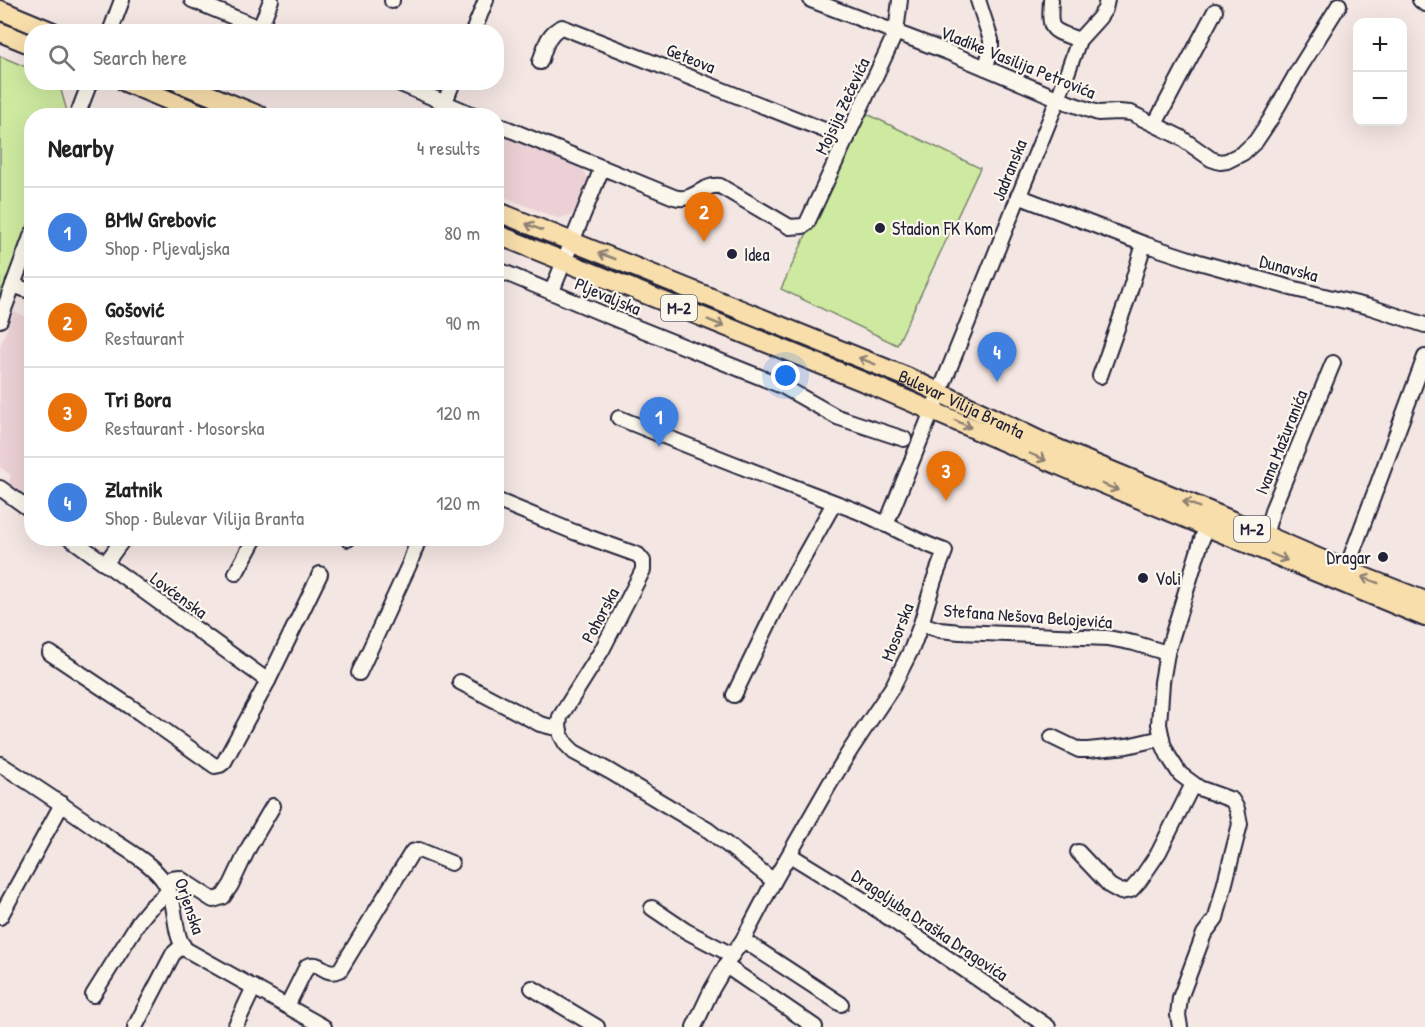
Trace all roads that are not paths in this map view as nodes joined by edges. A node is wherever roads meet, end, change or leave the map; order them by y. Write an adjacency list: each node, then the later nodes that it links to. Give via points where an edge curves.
1 (122, 0): 17 (street)
2 (192, 0): 18 (street)
3 (271, 0): 19 (street)
4 (486, 0): 20 (street)
5 (811, 0): 11 (street, Vladike Vasilija Petrovića)
6 (900, 0): 22 (street, Mojsija Zečevića)
7 (978, 0): 26 (street, via 991,40)
8 (1051, 0): 23 (street, via 1053,29)
9 (1107, 0): 23 (street, Jadranska, via 1100,18)
10 (1420, 0): 12 (street)
11 (827, 3): 22 (street, Vladike Vasilija Petrovića)
12 (1425, 4)
13 (1339, 5): 38 (street, Vladike Vasilija Petrovića, via 1270,120 1243,153 1227,161 1215,161)
14 (0, 10): 16 (main road)
15 (1215, 11): 38 (street)
16 (34, 24)
17 (113, 24)
18 (250, 24)
19 (266, 24)
20 (476, 24)
21 (0, 32): 24 (main road)
22 (896, 33): 26 (street, Vladike Vasilija Petrovića); 40 (street, Mojsija Zečevića)
23 (1079, 40): 32 (street, Jadranska)
24 (24, 42)
25 (540, 62): 40 (street, Geteova, via 554,30 562,27)
26 (986, 68): 32 (street, Vladike Vasilija Petrovića)
27 (87, 90): 34 (street)
28 (144, 90): 35 (main road)
29 (197, 90): 36 (main road)
30 (416, 90): 33 (street)
31 (450, 90): 33 (street)
32 (1058, 99): 38 (street, Vladike Vasilija Petrovića, via 1098,113 1131,113); 42 (street, Jadranska)
33 (445, 102): 37 (street)
34 (80, 108)
35 (187, 108)
36 (241, 108)
37 (458, 108)
38 (1155, 124)
39 (504, 127): 41 (street)
40 (847, 139): 41 (street, Mojsija Zečevića, via 803,226 790,227 720,186 679,199)
41 (602, 168): 45 (street)
42 (1018, 196): 46 (street, Dunavska); 58 (street, Jadranska)
43 (504, 214): 45 (main road, Bulevar Vilija Branta / M-2, one-way to 43)
44 (504, 237): 48 (main road, Bulevar Vilija Branta / M-2)
45 (572, 242): 48 (street); 58 (main road, Bulevar Vilija Branta / M-2, one-way to 45)
46 (1144, 244): 54 (street, Dunavska); 57 (street)
47 (24, 255): 50 (street)
48 (564, 261): 52 (street); 59 (main road, Bulevar Vilija Branta / M-2, one-way to 59)
49 (504, 271): 52 (street, Pljevaljska)
50 (13, 285): 51 (street); 53 (street)
51 (24, 289)
52 (552, 291): 61 (street, Pljevaljska, via 782,386 837,417)
53 (0, 320)
54 (1425, 325)
55 (1425, 357): 74 (street)
56 (1333, 363): 68 (street, Ivana Mažuranića)
57 (1100, 376)
58 (940, 393): 59 (street, Jadranska); 68 (main road, Bulevar Vilija Branta / M-2, one-way to 58, via 1050,446)
59 (933, 411): 66 (street); 67 (main road, Bulevar Vilija Branta / M-2, one-way to 67)
60 (619, 418): 64 (street)
61 (904, 439)
62 (0, 488): 65 (street)
63 (504, 503): 85 (street, Pohorska, via 638,555 643,561 643,570 617,623 560,717)
64 (834, 503): 66 (street); 84 (street, via 783,594)
65 (24, 505)
66 (886, 525): 78 (street, Mosorska, via 945,551)
67 (1206, 526): 77 (main road, Bulevar Vilija Branta / M-2, one-way to 77); 80 (street)
68 (1265, 535): 74 (main road, Bulevar Vilija Branta / M-2)
69 (81, 546): 73 (street, Lovćenska)
70 (118, 546): 73 (street)
71 (251, 546): 75 (street)
72 (416, 546): 81 (street)
73 (105, 564): 82 (street, Lovćenska)
74 (1346, 570): 77 (main road, Bulevar Vilija Branta / M-2, one-way to 74)
75 (236, 573)
76 (320, 574): 82 (street)
77 (1425, 603)
78 (921, 624): 80 (street, Stefana Nešova Belojevića, via 960,632 1108,638); 93 (street, Mosorska, via 893,686 851,749)
79 (50, 653): 82 (street, via 215,766 224,762)
80 (1167, 653): 87 (street, via 1159,714)
81 (359, 673)
82 (268, 681)
83 (460, 682): 85 (street, via 540,724)
84 (734, 695)
85 (559, 726): 95 (street, via 563,740 574,752 708,830)
86 (1052, 737): 87 (street, via 1079,750)
87 (1162, 738): 89 (street, via 1179,774)
88 (0, 764): 90 (street, Orjenska)
89 (1193, 784): 92 (street, via 1159,852 1131,890 1121,892 1110,886); 114 (street, via 1232,800 1240,824 1216,918 1204,934 1180,998)
90 (62, 804): 96 (street, Orjenska, via 143,861); 98 (street)
91 (273, 806): 96 (street, via 223,897 213,900 179,878 171,879)
92 (1078, 852)
93 (790, 855): 95 (street, Mosorska); 113 (street, Dragoljuba Draška Dragovića, via 860,898)
94 (451, 864): 106 (street, via 418,850 412,852 340,970 333,973 317,964 307,966)
95 (774, 881): 99 (street, Mosorska)
96 (168, 887): 100 (street, Orjenska); 104 (street, via 140,920)
97 (652, 908): 101 (street)
98 (0, 917)
99 (743, 940): 101 (street, Mosorska); 105 (street)
100 (183, 945): 102 (street, Orjenska); 107 (street, via 173,954)
101 (729, 960): 111 (street, Mosorska); 112 (street)
102 (254, 987): 106 (street, Orjenska); 108 (street)
103 (532, 988): 110 (street)
104 (93, 995)
105 (841, 1004)
106 (287, 1006): 109 (street, Orjenska)
107 (135, 1027)
108 (235, 1027)
109 (324, 1027)
110 (597, 1027)
111 (695, 1027)
112 (814, 1027)
113 (1048, 1027)
114 (1180, 1027)

